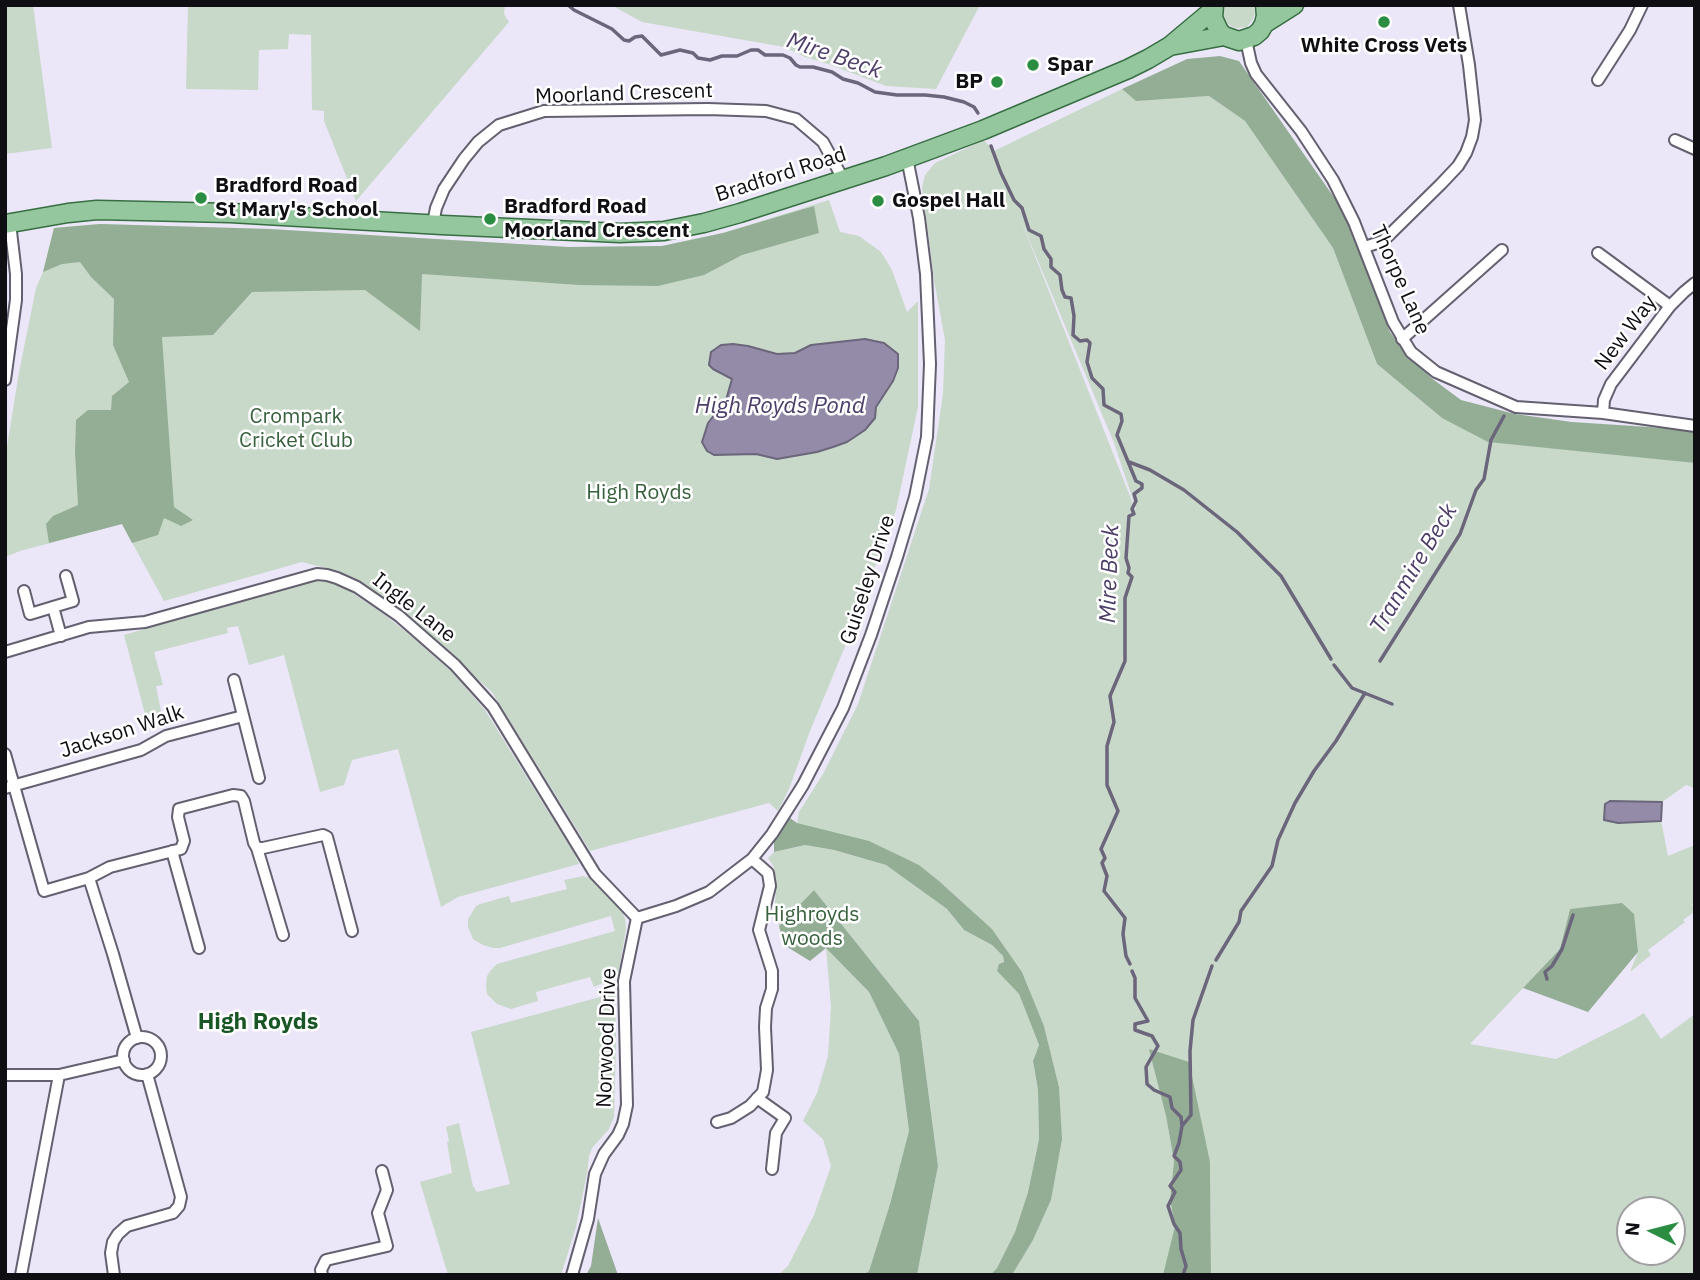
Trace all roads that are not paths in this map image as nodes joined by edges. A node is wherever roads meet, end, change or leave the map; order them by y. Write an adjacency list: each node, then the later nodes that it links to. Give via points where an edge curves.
1 (1265, 5): 6 (main road)
2 (1294, 5): 6 (main road)
3 (1459, 5): 17 (street, via 1475,120 1466,153 1383,241)
4 (1642, 5): 10 (street)
5 (1213, 8): 7 (main road, via 1215,25); 9 (main road, Bradford Road)
6 (1264, 24): 8 (main road)
7 (1224, 36): 8 (main road); 9 (main road, Bradford Road)
8 (1246, 40): 17 (street, Thorpe Lane, via 1256,74 1333,180)
9 (1170, 46): 13 (main road, Bradford Road, via 1061,98)
10 (1598, 80)
11 (1675, 140): 12 (street)
12 (1695, 149)
13 (907, 158): 14 (main road, Bradford Road); 38 (street, Guiseley Drive, via 926,274 930,363 927,437 915,497 872,635 843,708 803,785)
14 (843, 179): 16 (main road, Bradford Road, via 740,213 664,231); 16 (street, Moorland Crescent, via 823,142 796,118 766,111 544,111 499,125 478,142 444,189)
15 (8, 223): 16 (main road, Bradford Road, via 97,210); 23 (street, via 16,300)
16 (433, 224)
17 (1365, 247): 22 (street, Thorpe Lane)
18 (1502, 250): 22 (street)
19 (1598, 253): 21 (street)
20 (1695, 283): 21 (street, New Way)
21 (1670, 306): 24 (street, New Way, via 1611,384)
22 (1402, 339): 24 (street, Thorpe Lane, via 1436,372 1516,407)
23 (5, 380)
24 (1603, 413): 25 (street, Thorpe Lane)
25 (1695, 426)
26 (66, 576): 28 (street, via 73,601)
27 (24, 591): 28 (street, via 30,614)
28 (53, 607): 29 (street)
29 (61, 636): 30 (street, Ingle Lane); 40 (street, Ingle Lane, via 89,627 145,622 317,575 357,587 400,615 493,707 596,874)
30 (5, 652)
31 (234, 680): 32 (street)
32 (243, 716): 34 (street); 35 (street, Jackson Walk)
33 (5, 754): 35 (street)
34 (259, 778)
35 (10, 787): 39 (street, via 44,891)
36 (257, 848): 37 (street, via 244,801 233,795 179,809 184,841 181,849); 41 (street, via 327,837); 42 (street)
37 (172, 851): 39 (street, via 110,867); 43 (street)
38 (752, 859): 40 (street, Guiseley Drive, via 709,892); 49 (street, via 768,873 770,886 759,930 772,971 765,1027 767,1070 763,1092)
39 (89, 878): 44 (street)
40 (637, 918): 56 (street, Norwood Drive, via 624,981 624,1124 596,1174)
41 (352, 931)
42 (283, 935)
43 (199, 948)
44 (137, 1038): 45 (street, via 126,1046); 46 (street, via 153,1041 161,1054 158,1066)
45 (124, 1060): 46 (street, via 129,1070); 48 (street)
46 (147, 1074): 54 (street, via 181,1197 173,1213 127,1226 118,1234 111,1253)
47 (5, 1075): 48 (street)
48 (59, 1075): 53 (street)
49 (757, 1098): 50 (street, via 731,1118); 51 (street, via 785,1118 776,1133)
50 (717, 1122)
51 (772, 1169)
52 (382, 1171): 55 (street, via 387,1190 378,1213 387,1246 326,1260)
53 (21, 1275)
54 (114, 1275)
55 (322, 1275)
56 (572, 1275)

